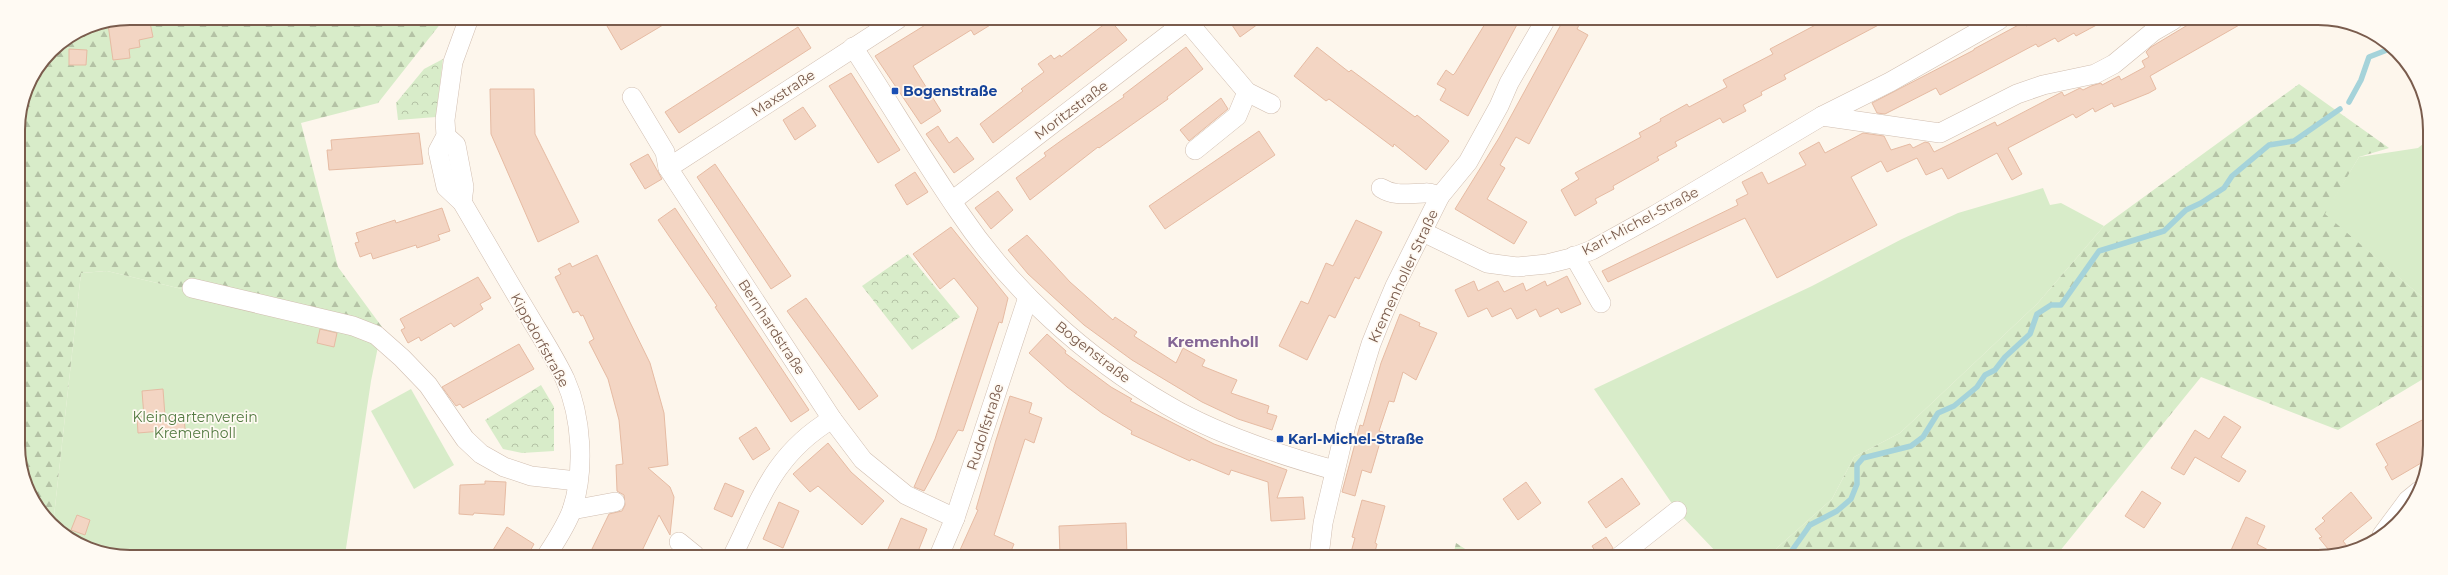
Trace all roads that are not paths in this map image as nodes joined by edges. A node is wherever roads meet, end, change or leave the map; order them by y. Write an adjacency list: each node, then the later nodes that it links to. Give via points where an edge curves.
1 (466, 25): 25 (street, Kippdorfstraße, via 453,62 445,120 446,136 438,151 441,172 446,187 462,202 565,380 578,434)
2 (888, 25): 8 (street, Maxstraße)
3 (1181, 25): 17 (street, Moritzstraße)
4 (1192, 25): 9 (street)
5 (1543, 25): 16 (street, Kremenholler Straße, via 1468,162)
6 (1990, 25): 12 (street, Karl-Michel-Straße, via 1890,82)
7 (2164, 25): 12 (street, via 2114,64 2095,74 2043,85 2017,94 1940,133)
8 (853, 47): 14 (street, Maxstraße); 17 (street, Bogenstraße)
9 (1247, 92): 11 (street); 13 (street, via 1237,116)
10 (632, 97): 14 (street, Bernhardstraße, via 666,152)
11 (1271, 104)
12 (1822, 116): 19 (street, Karl-Michel-Straße, via 1655,215 1592,250)
13 (1195, 150)
14 (668, 168): 23 (street, Bernhardstraße)
15 (1381, 188): 16 (street, via 1394,193 1412,195 1426,192)
16 (1440, 196): 18 (street, Kremenholler Straße)
17 (952, 201): 21 (street, Bogenstraße, via 986,248)
18 (1424, 232): 19 (street, Karl-Michel-Straße, via 1488,263 1517,267 1547,264); 24 (street, Kremenholler Straße, via 1395,286 1371,344)
19 (1574, 256): 22 (street)
20 (192, 288): 25 (street, via 353,326 376,335 428,384 465,439 481,454 504,467 531,476)
21 (1028, 297): 24 (street, Bogenstraße, via 1068,335 1168,405 1214,428 1305,462); 29 (street, Rudolfstraße)
22 (1601, 303)
23 (832, 419): 29 (street, Bernhardstraße, via 863,460 884,480 906,495); 33 (street, via 814,430 780,464)
24 (1334, 470): 35 (street, Kremenholler Straße)
25 (577, 481): 27 (street, Kippdorfstraße)
26 (615, 502): 27 (street)
27 (572, 510): 31 (street, Kippdorfstraße)
28 (1677, 511): 36 (street)
29 (955, 518): 34 (street, Rudolfstraße)
30 (679, 542): 32 (street)
31 (550, 550)
32 (689, 550)
33 (737, 550)
34 (942, 550)
35 (1320, 550)
36 (1628, 550)

